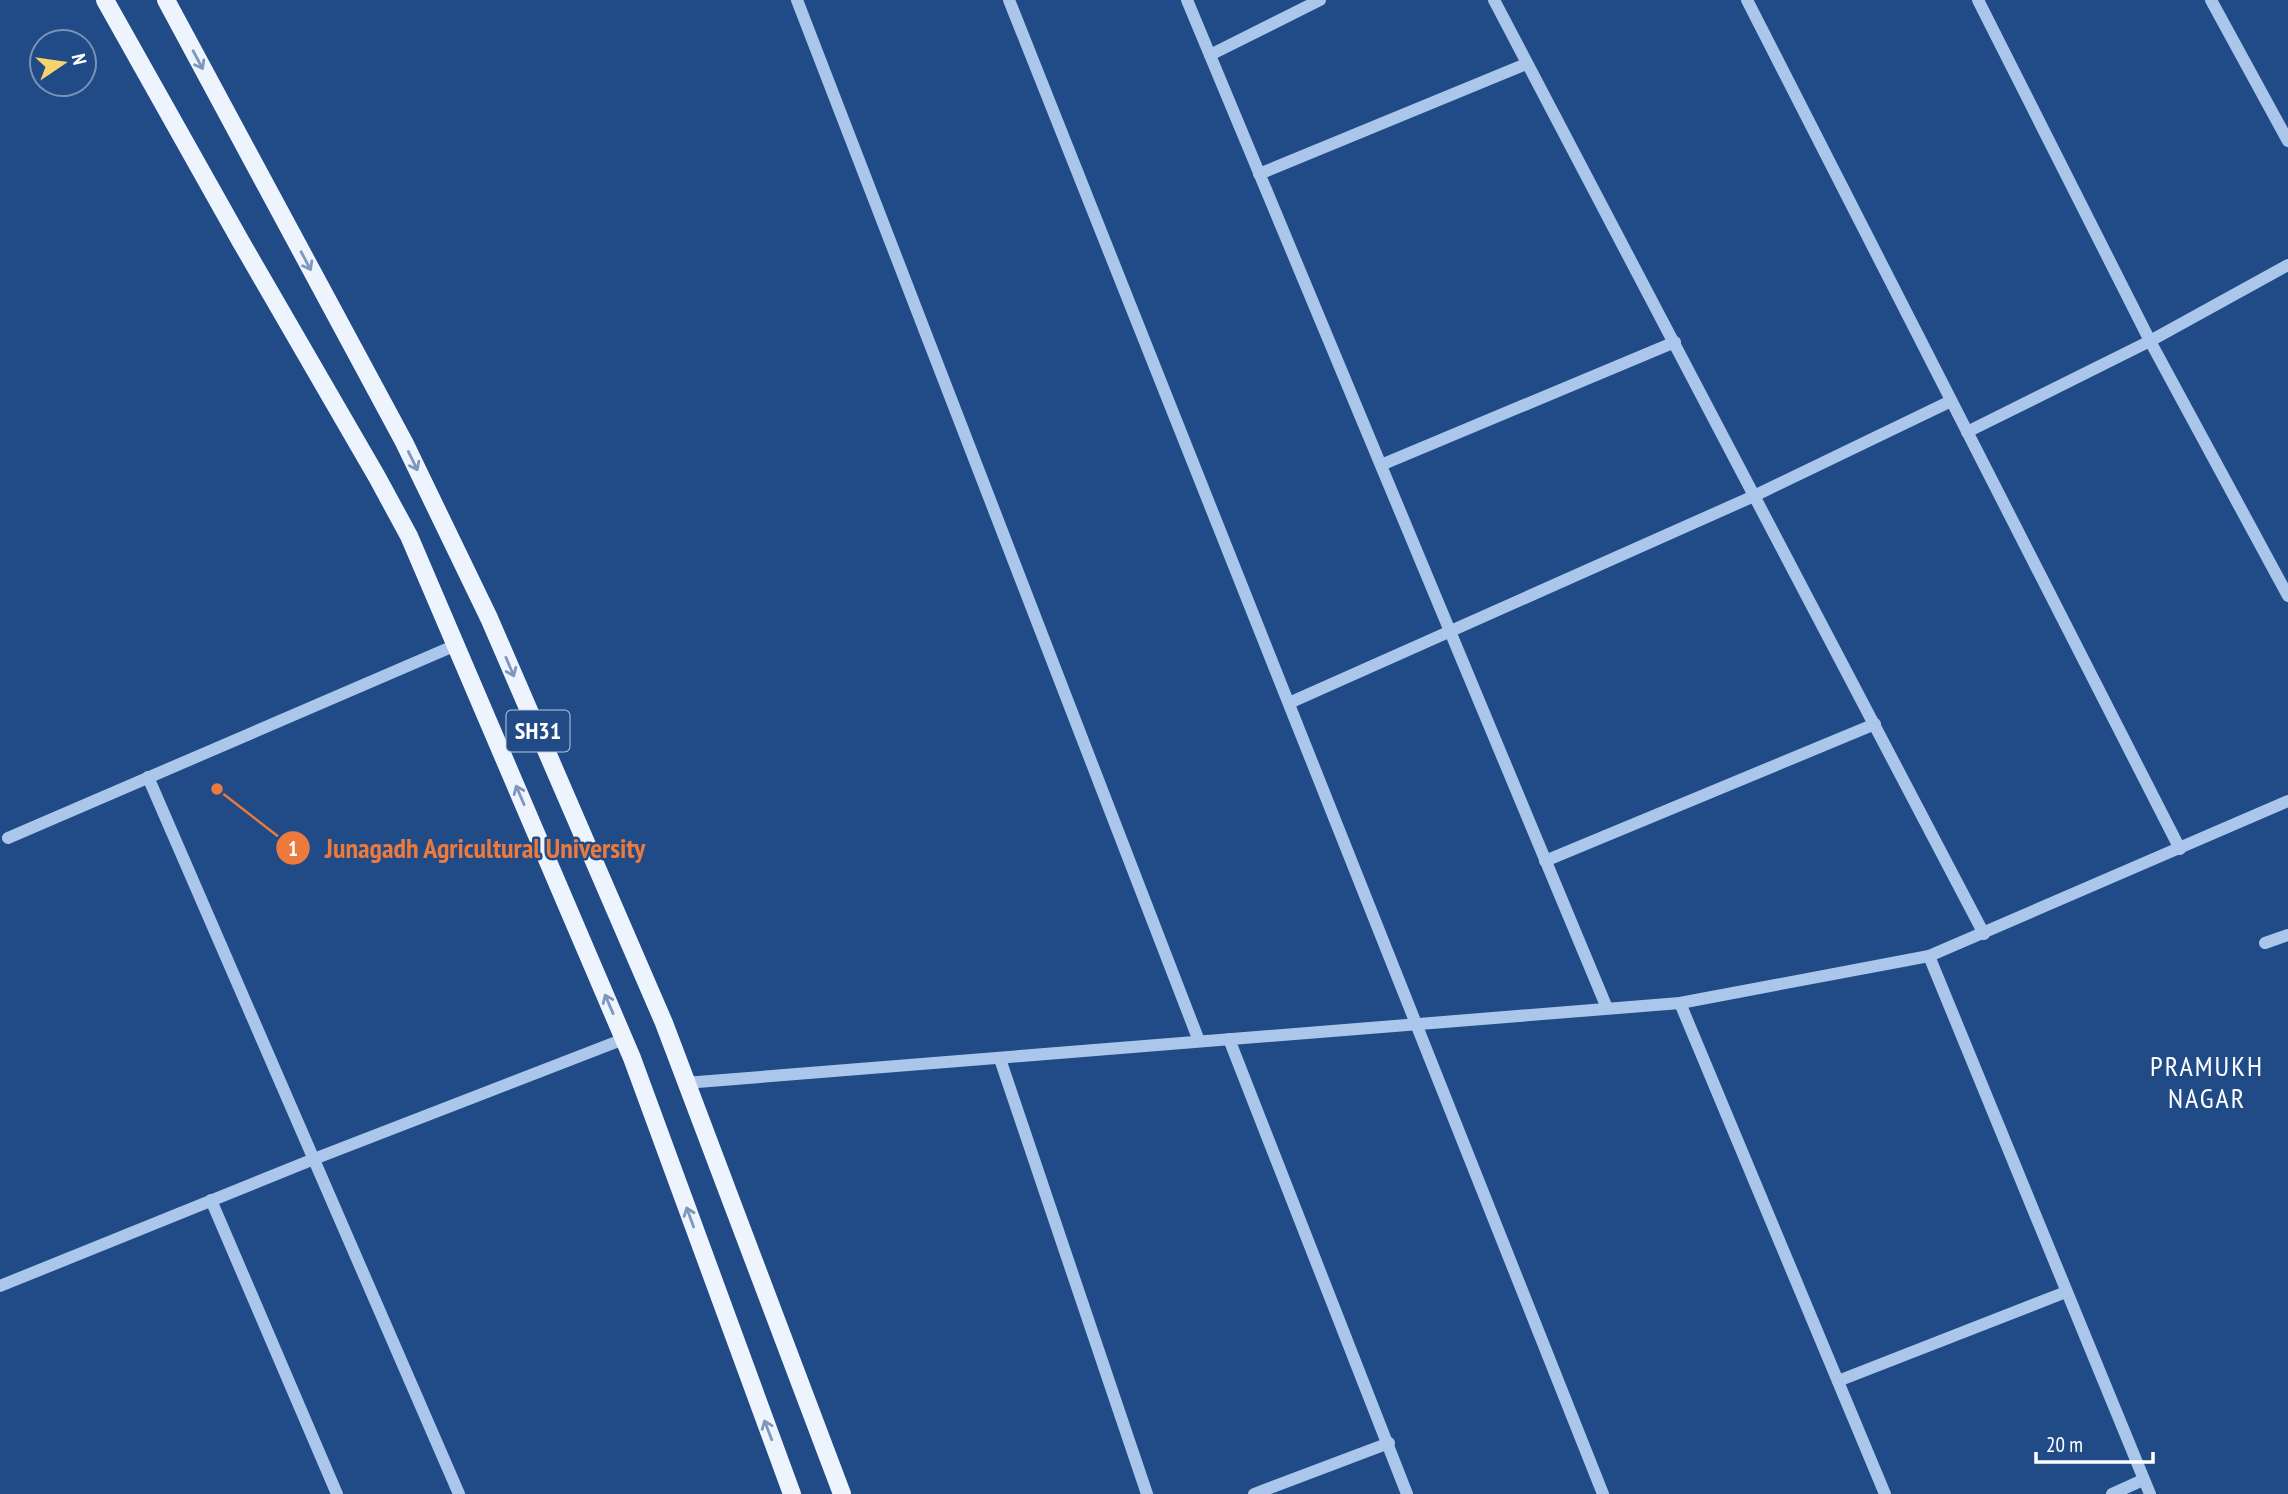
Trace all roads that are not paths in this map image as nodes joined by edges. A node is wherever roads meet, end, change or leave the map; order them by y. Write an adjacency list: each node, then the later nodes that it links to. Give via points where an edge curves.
1 (105, 0): 24 (main road, via 377,477 409,536)
2 (166, 0): 43 (main road, SH31, one-way to 43, via 404,442 489,618 664,1023)
3 (797, 0): 41 (street)
4 (1009, 0): 25 (street)
5 (1187, 0): 11 (street)
6 (1320, 0): 11 (street)
7 (1494, 0): 12 (street)
8 (1747, 0): 18 (street)
9 (1978, 0): 16 (street)
10 (2211, 0): 13 (street)
11 (1210, 55): 14 (street)
12 (1526, 64): 14 (street); 17 (street)
13 (2288, 141)
14 (1259, 174): 20 (street)
15 (2288, 265): 16 (street)
16 (2150, 341): 19 (street); 22 (street)
17 (1675, 342): 20 (street); 21 (street)
18 (1951, 401): 19 (street); 21 (street)
19 (1967, 432): 30 (street)
20 (1381, 465): 23 (street)
21 (1754, 496): 23 (street); 26 (street)
22 (2288, 596)
23 (1450, 631): 25 (street); 31 (street)
24 (456, 645): 27 (street); 39 (main road, one-way to 24)
25 (1289, 703): 38 (street)
26 (1875, 724): 31 (street); 32 (street)
27 (148, 777): 29 (street); 44 (street)
28 (2288, 802): 30 (street)
29 (8, 838)
30 (2180, 849): 32 (street)
31 (1545, 861): 37 (street)
32 (1984, 934): 35 (street)
33 (2288, 934): 34 (street)
34 (2265, 943)
35 (1929, 956): 36 (street); 47 (street)
36 (1680, 1003): 37 (street); 48 (street)
37 (1607, 1008): 38 (street)
38 (1416, 1024): 40 (street); 58 (street)
39 (624, 1039): 44 (street); 53 (main road, one-way to 39)
40 (1229, 1039): 41 (street); 49 (street)
41 (1199, 1041): 42 (street)
42 (1000, 1059): 43 (street); 55 (street)
43 (685, 1083): 54 (main road, SH31)
44 (314, 1158): 45 (street); 52 (street)
45 (211, 1200): 46 (street); 51 (street)
46 (0, 1286)
47 (2066, 1292): 48 (street); 50 (street)
48 (1838, 1381): 59 (street)
49 (1389, 1444): 56 (street); 57 (street)
50 (2143, 1480): 60 (street); 61 (street)
51 (337, 1494)
52 (459, 1494)
53 (792, 1494)
54 (842, 1494)
55 (1147, 1494)
56 (1254, 1494)
57 (1407, 1494)
58 (1603, 1494)
59 (1885, 1494)
60 (2112, 1494)
61 (2150, 1494)

